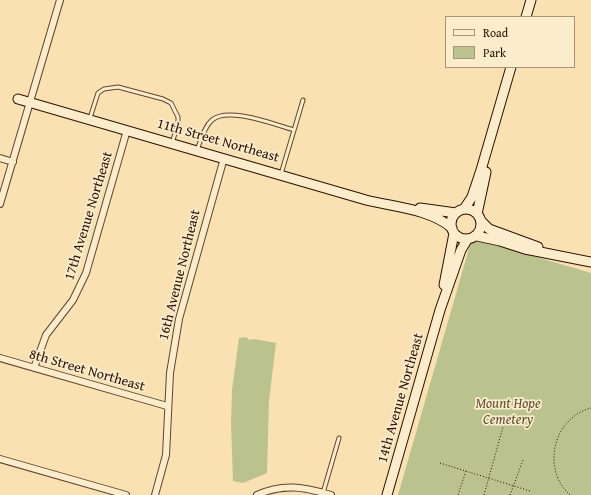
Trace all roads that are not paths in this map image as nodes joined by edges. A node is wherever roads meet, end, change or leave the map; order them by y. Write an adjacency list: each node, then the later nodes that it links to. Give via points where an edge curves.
1 (60, 0): 7 (street)
2 (531, 0): 3 (street)
3 (526, 16)
4 (511, 68): 9 (street)
5 (18, 99): 7 (street, 11th Street Northeast)
6 (303, 100): 11 (lane)
7 (30, 103): 8 (street, 11th Street Northeast); 16 (street)
8 (90, 119): 10 (street, 11th Street Northeast); 12 (lane, via 98,93 110,87 163,99 171,103 178,116)
9 (495, 123): 20 (street, via 472,197); 21 (street)
10 (128, 130): 12 (street, 11th Street Northeast); 30 (street, 17th Avenue Northeast, via 86,273 73,300 46,335)
11 (294, 130): 13 (lane, via 248,117 227,115 213,119 205,129); 17 (lane)
12 (172, 143): 13 (street, 11th Street Northeast)
13 (197, 150): 15 (street, 11th Street Northeast)
14 (0, 158): 16 (street)
15 (224, 158): 17 (street, 11th Street Northeast); 31 (street, 16th Avenue Northeast, via 180,313 172,355)
16 (13, 162): 18 (street)
17 (281, 174): 19 (street, 11th Street Northeast, via 366,200)
18 (0, 204)
19 (411, 209): 20 (street, 11th Street Northeast); 23 (street, 11th Street Northeast, via 443,220)
20 (460, 211): 21 (street, via 469,209); 23 (street, via 452,220)
21 (477, 214): 22 (street)
22 (482, 222): 24 (street, via 480,232); 26 (street, via 489,229)
23 (453, 231): 25 (street); 28 (street, 14th Avenue Northeast)
24 (476, 236): 25 (street); 26 (street)
25 (467, 240): 28 (street, 14th Avenue Northeast)
26 (550, 253): 27 (street)
27 (591, 262)
28 (440, 310): 39 (street, 14th Avenue Northeast)
29 (0, 358): 30 (street, 8th Street Northeast)
30 (34, 368): 31 (street, 8th Street Northeast)
31 (168, 406): 36 (street, 16th Avenue Northeast, via 166,454)
32 (339, 438): 34 (lane)
33 (0, 459): 35 (street)
34 (323, 493): 37 (street, via 292,486); 38 (street)
35 (126, 495)
36 (155, 495)
37 (257, 495)
38 (331, 495)
39 (388, 495)

